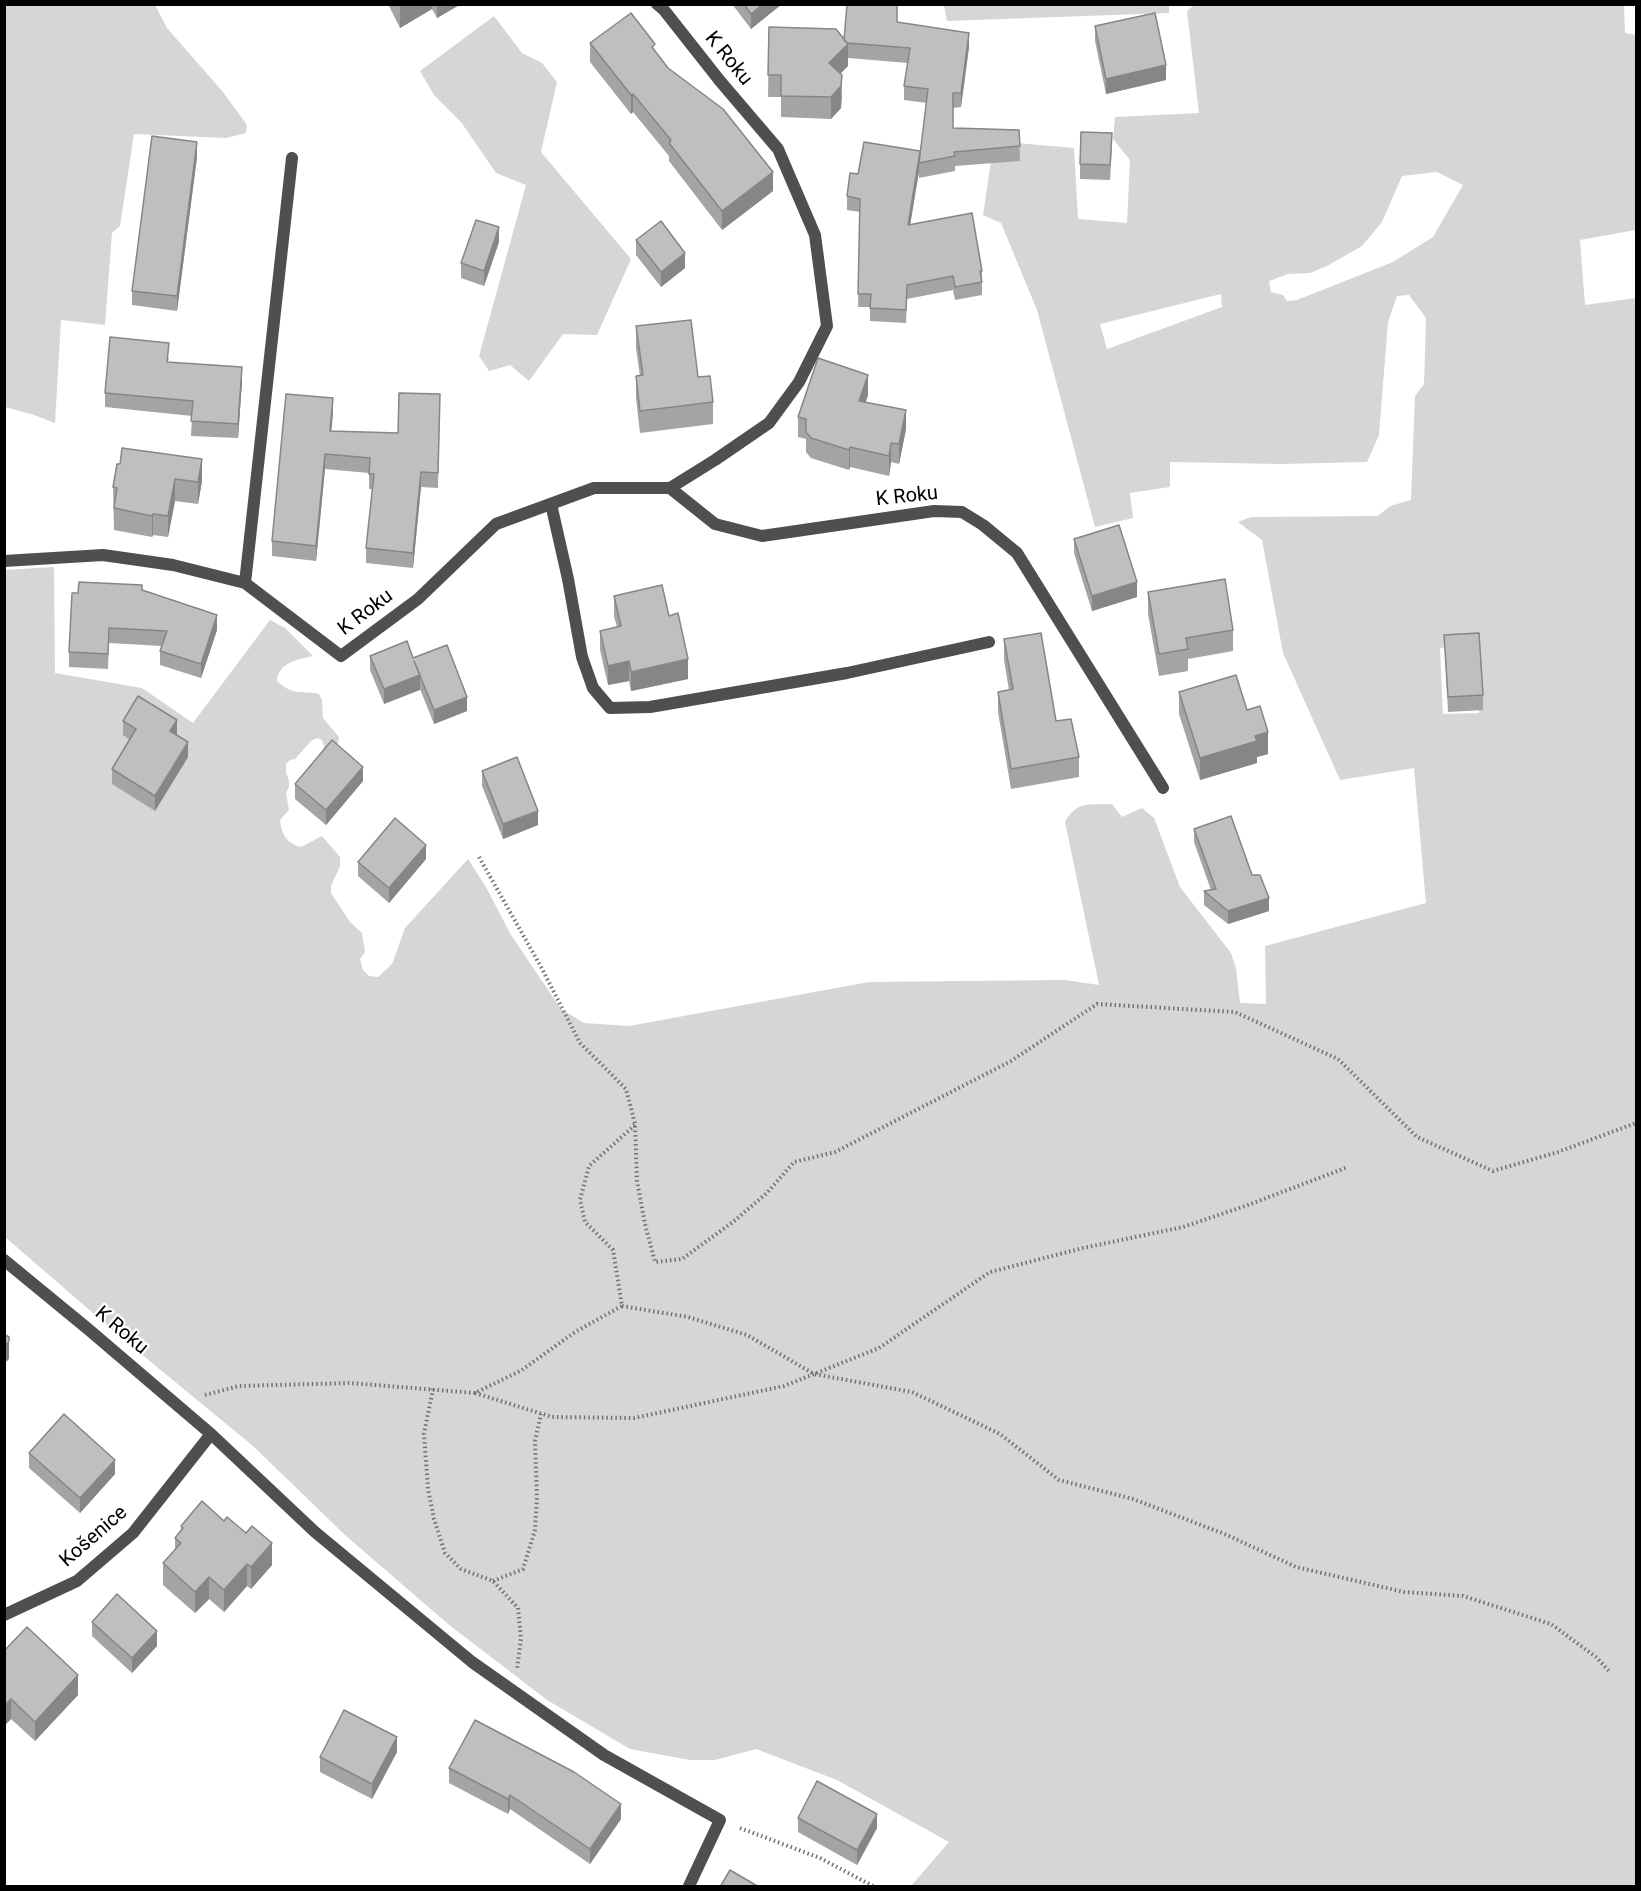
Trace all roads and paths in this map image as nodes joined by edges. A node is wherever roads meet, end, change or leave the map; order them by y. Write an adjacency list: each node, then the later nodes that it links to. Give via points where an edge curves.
1 (663, 6): 3 (street, K Roku, via 778,149 815,235 827,326 799,382 769,423)
2 (292, 158): 6 (street)
3 (670, 488): 4 (street, K Roku, via 594,488); 8 (street, K Roku, via 715,524 762,536 934,511 962,512 1017,553)
4 (550, 504): 6 (street, K Roku, via 496,524 418,599 341,656); 7 (street, via 582,657 593,688 610,708 662,705 847,673)
5 (4, 561): 6 (street, K Roku, via 103,555 173,565)
6 (245, 583)
7 (988, 642)
8 (1163, 788)
9 (479, 857): 11 (path, via 580,1043 626,1089)
10 (1636, 1123): 11 (path, via 1493,1171 1417,1137 1338,1059 1235,1012 1097,1004 1011,1061 835,1152 795,1162 734,1222 682,1259 654,1262 637,1181)
11 (635, 1124): 14 (path, via 589,1167 579,1200 585,1222 613,1250)
12 (1348, 1167): 15 (path, via 1183,1227 990,1272 879,1348)
13 (4, 1260): 20 (street, K Roku)
14 (622, 1306): 15 (path, via 688,1317 747,1335); 17 (path, via 575,1332 522,1370)
15 (814, 1374): 19 (path, via 784,1386 634,1418); 24 (path, via 912,1392 1000,1434 1059,1480 1133,1499 1296,1567 1404,1592 1463,1596 1551,1624)
16 (433, 1389): 17 (path); 18 (path, via 350,1383 239,1386); 21 (path, via 424,1434 434,1519 445,1553 461,1569)
17 (475, 1393): 19 (path)
18 (205, 1395)
19 (541, 1414): 21 (path, via 535,1442 535,1530 523,1569)
20 (211, 1434): 22 (street, Košenice, via 133,1533 77,1581); 25 (street, K Roku, via 315,1532 472,1662 604,1755)
21 (493, 1581): 23 (path, via 519,1608 521,1639)
22 (4, 1615)
23 (517, 1669)
24 (1610, 1672)
25 (720, 1820): 26 (street); 27 (path, via 820,1858)
26 (688, 1887)
27 (873, 1887)

